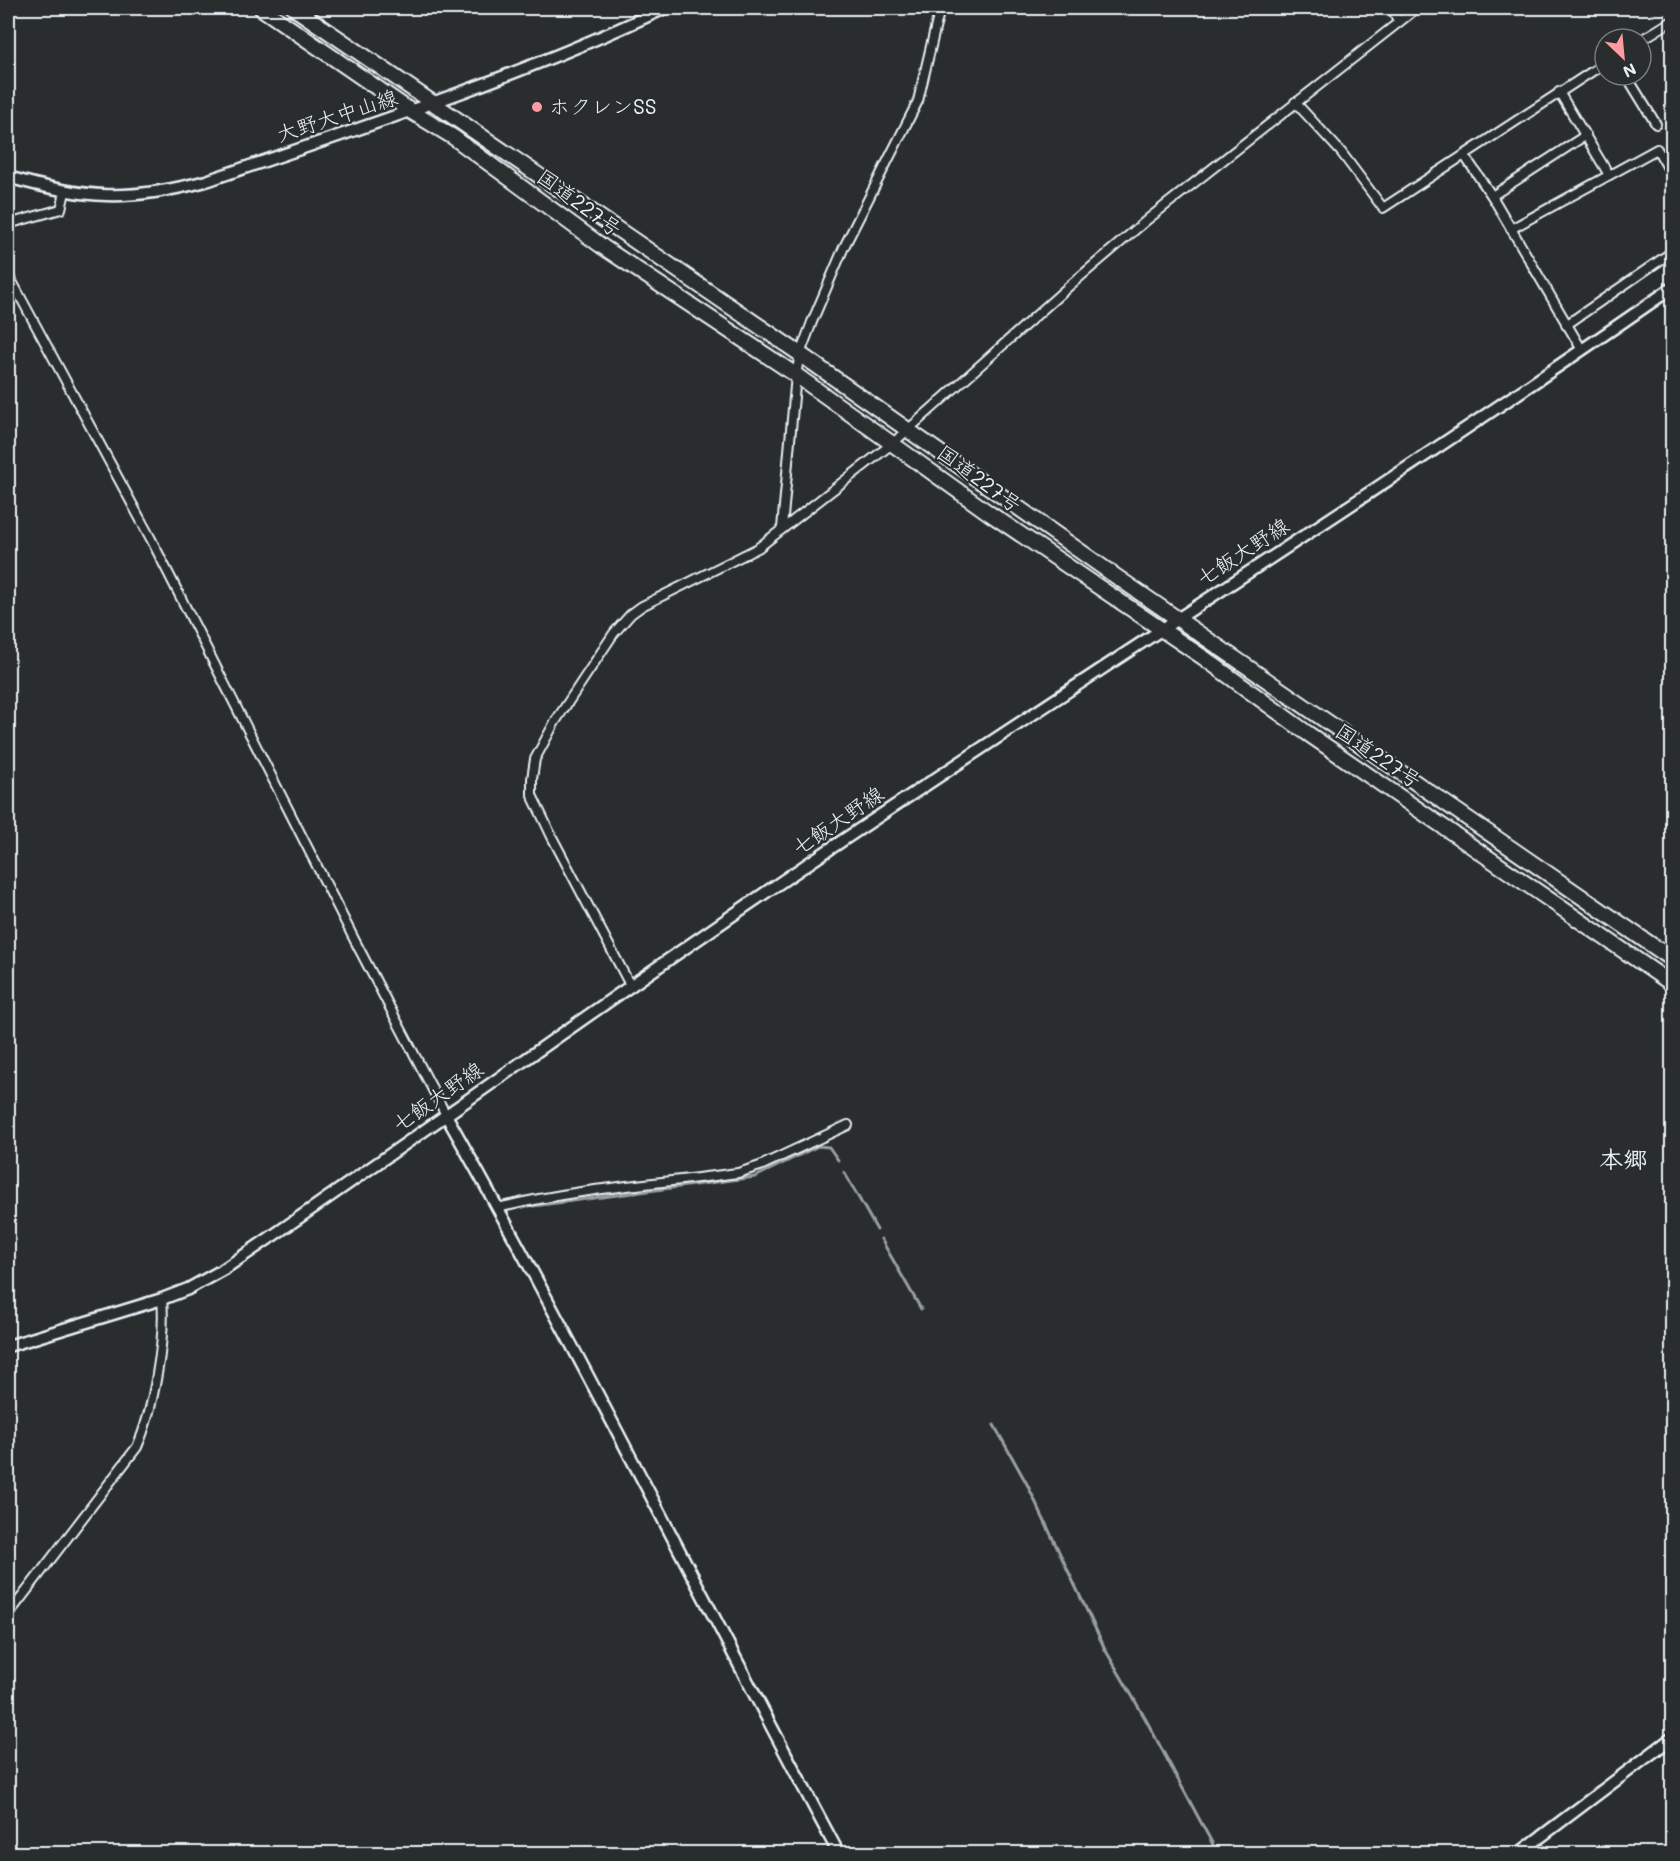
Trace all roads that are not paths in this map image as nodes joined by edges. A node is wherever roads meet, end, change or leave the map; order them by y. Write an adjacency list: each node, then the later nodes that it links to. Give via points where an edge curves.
1 (261, 8): 15 (highway, 国道227号)
2 (294, 8): 14 (highway, 国道227号)
3 (665, 8): 14 (main road, 大野大中山線)
4 (940, 8): 31 (street, via 918,101 844,248)
5 (1392, 8): 7 (street)
6 (1417, 8): 7 (street)
7 (1398, 21): 13 (street)
8 (1672, 21): 9 (street)
9 (1653, 33)
10 (1593, 71): 12 (street)
11 (1633, 87): 16 (street)
12 (1559, 92): 17 (street); 18 (street)
13 (1295, 102): 18 (street, via 1341,152 1383,208); 33 (street, via 1131,234)
14 (433, 104): 15 (main road, 大野大中山線); 31 (highway, 国道227号)
15 (412, 112): 22 (main road, 大野大中山線, via 171,190 119,196); 32 (highway, 国道227号, via 453,137 603,247)
16 (1656, 124)
17 (1586, 135): 19 (street); 23 (street)
18 (1464, 155): 23 (street)
19 (1609, 175): 20 (street, via 1658,149); 25 (street)
20 (1672, 176)
21 (8, 177): 22 (main road, 大野大中山線)
22 (65, 192): 24 (street, via 61,209)
23 (1492, 196): 25 (street)
24 (8, 224)
25 (1510, 229): 29 (street)
26 (1672, 252): 29 (street)
27 (8, 274): 41 (street, via 151,539)
28 (1672, 288): 30 (main road, 七飯大野線)
29 (1566, 325): 30 (street)
30 (1582, 350): 36 (main road, 七飯大野線)
31 (800, 354): 32 (street); 33 (highway, 国道227号)
32 (796, 375): 34 (highway, 国道227号); 35 (street)
33 (907, 430): 34 (street); 36 (highway, 国道227号)
34 (893, 443): 35 (street); 37 (highway, 国道227号)
35 (782, 528): 40 (street, via 758,548 631,614 561,712 535,759 532,795)
36 (1177, 618): 37 (main road, 七飯大野線); 38 (highway, 国道227号)
37 (1161, 629): 39 (highway, 国道227号); 40 (main road, 七飯大野線, via 779,883)
38 (1672, 959)
39 (1672, 984)
40 (631, 987): 41 (main road, 七飯大野線)
41 (446, 1115): 43 (main road); 44 (main road, 七飯大野線, via 224,1269)
42 (848, 1125): 43 (street, via 738,1173 553,1195)
43 (498, 1208): 48 (main road)
44 (162, 1299): 45 (main road, 七飯大野線); 46 (street, via 165,1320 145,1430 137,1447)
45 (8, 1346)
46 (8, 1615)
47 (1672, 1738): 49 (main road)
48 (839, 1854)
49 (1518, 1854)

